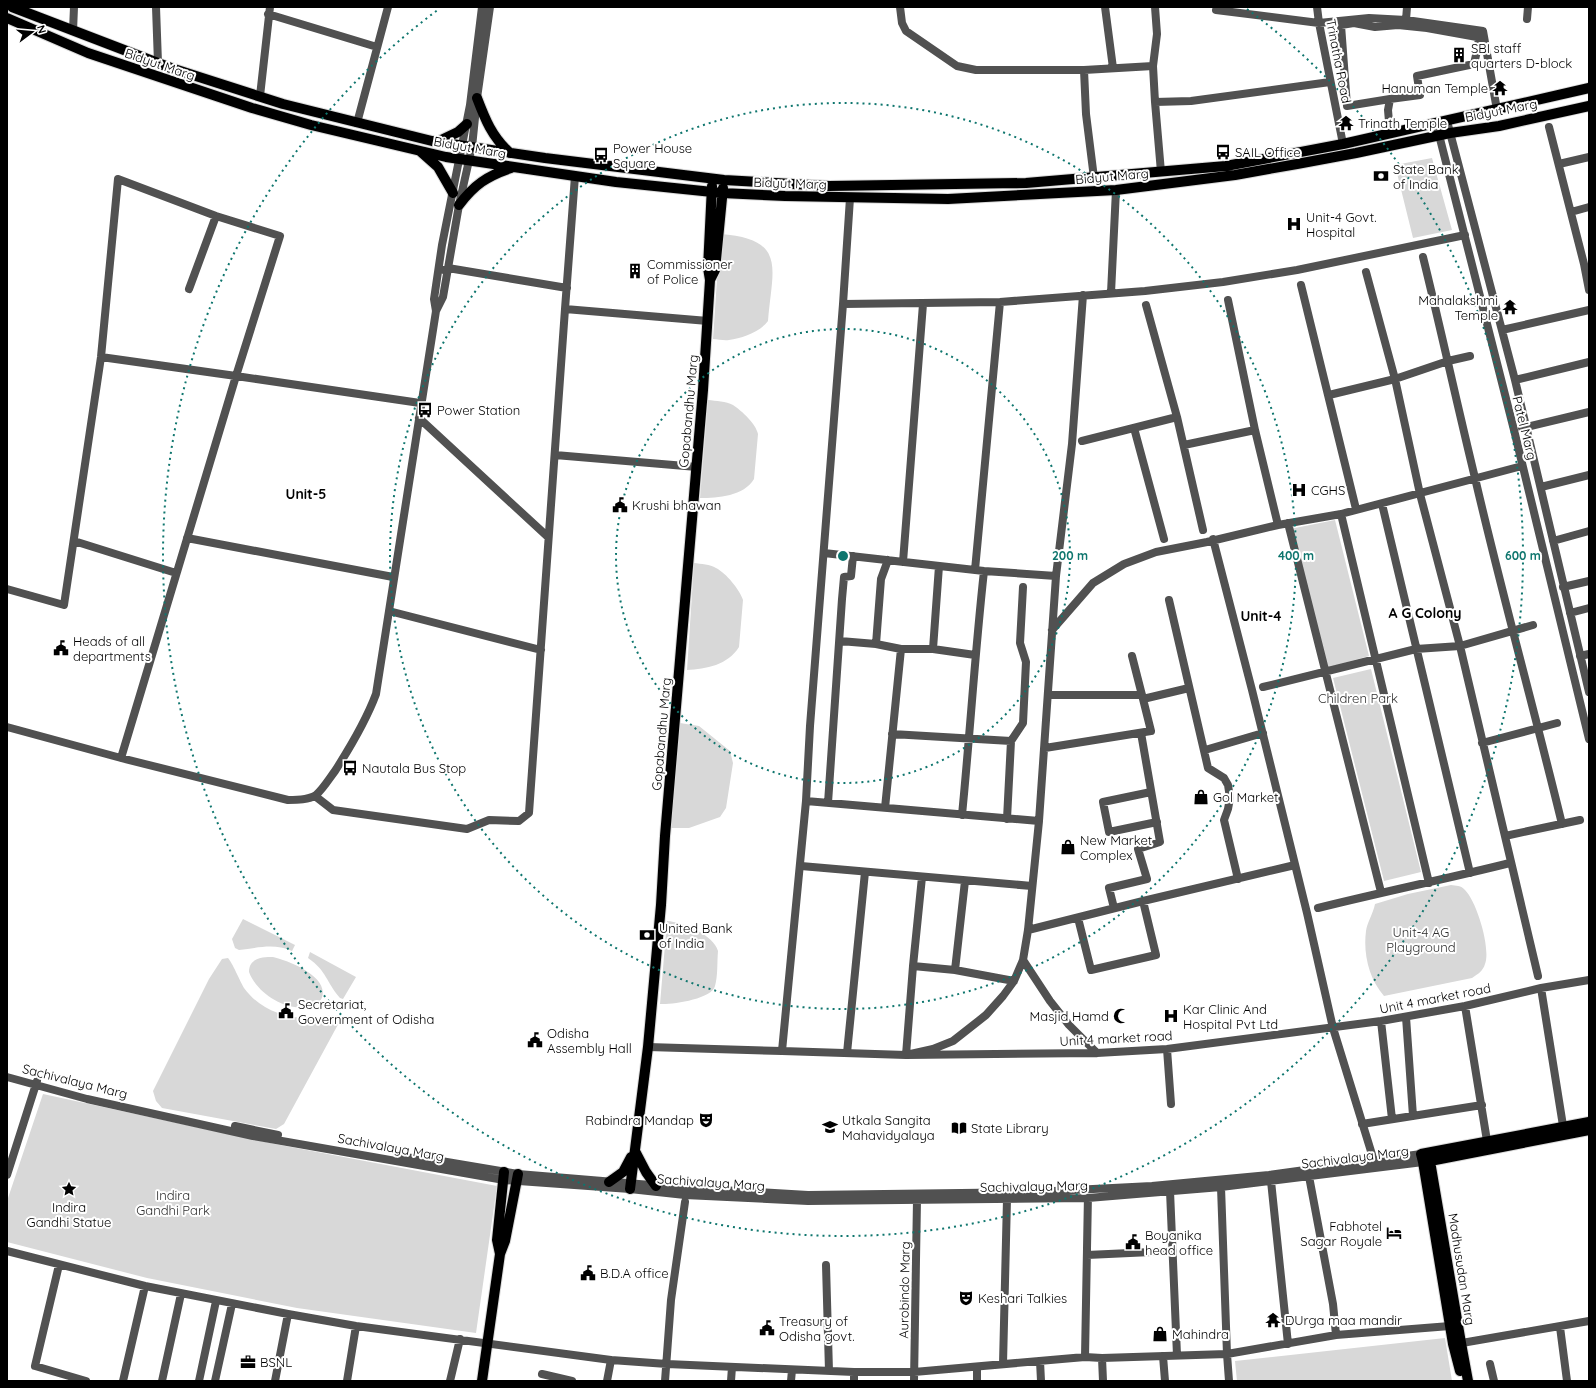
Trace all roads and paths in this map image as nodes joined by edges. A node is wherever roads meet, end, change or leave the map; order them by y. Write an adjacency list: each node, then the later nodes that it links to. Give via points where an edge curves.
1 (12, 7): 19 (main road, Bidyut Marg)
2 (74, 7): 19 (street)
3 (156, 7): 21 (street)
4 (388, 7): 20 (street)
5 (482, 7): 36 (street)
6 (490, 7): 28 (street)
7 (900, 7): 24 (street, via 906,31 964,68)
8 (1105, 7): 23 (street)
9 (1155, 7): 22 (street, via 1157,34)
10 (1317, 7): 18 (street, Trinatha Road)
11 (1407, 7): 17 (street)
12 (1528, 7): 16 (street)
13 (269, 10): 20 (street); 27 (street)
14 (1216, 10): 18 (street)
15 (7, 18): 44 (main road, Bidyut Marg, via 88,53 252,108)
16 (1527, 19)
17 (1406, 20): 18 (street, via 1369,18); 32 (street, via 1483,31)
18 (1318, 23): 25 (street, Trinatha Road)
19 (73, 31): 21 (main road, Bidyut Marg)
20 (377, 47): 34 (street)
21 (158, 63): 27 (main road, Bidyut Marg)
22 (1153, 66): 23 (street); 30 (street)
23 (1113, 68): 24 (street)
24 (1084, 70): 53 (street, via 1086,114)
25 (1330, 82): 30 (street, via 1191,101); 42 (street, Trinatha Road)
26 (1589, 88): 32 (main road, Bidyut Marg)
27 (260, 96): 34 (main road, Bidyut Marg)
28 (477, 98): 43 (street); 45 (main road, via 493,135)
29 (1390, 99): 29 (street, via 1347,106 1341,25 1398,25 1477,37 1480,42 1474,64 1417,76 1420,95); 39 (street)
30 (1156, 102): 50 (street)
31 (1589, 106): 38 (main road, Bidyut Marg, via 1499,126)
32 (1497, 110): 33 (main road, Bidyut Marg)
33 (1447, 121): 35 (main road, Bidyut Marg); 38 (street)
34 (357, 122): 41 (main road, Bidyut Marg)
35 (1436, 123): 39 (main road, Bidyut Marg); 40 (street, Patel Marg)
36 (467, 124): 41 (main road, via 458,132); 43 (street)
37 (1549, 128): 48 (street)
38 (1450, 133): 40 (main road, Bidyut Marg); 86 (street, Patel Marg)
39 (1390, 134): 42 (main road, Bidyut Marg)
40 (1439, 136): 56 (main road, Bidyut Marg, via 1235,175); 65 (street, Patel Marg)
41 (437, 142): 43 (main road, Bidyut Marg)
42 (1343, 144): 50 (main road, Bidyut Marg, via 1226,166)
43 (467, 146): 45 (main road, Bidyut Marg); 47 (street)
44 (420, 151): 47 (main road, Bidyut Marg); 57 (main road, via 438,167)
45 (510, 153): 52 (main road, Bidyut Marg)
46 (1589, 157): 48 (street)
47 (465, 159): 49 (main road, Bidyut Marg); 57 (street); 61 (street)
48 (1559, 164): 63 (street)
49 (513, 167): 51 (main road, Bidyut Marg); 61 (main road, via 496,173 478,184)
50 (1161, 172): 53 (main road, Bidyut Marg)
51 (575, 176): 58 (main road, Bidyut Marg); 72 (street)
52 (713, 178): 54 (main road, Bidyut Marg); 58 (main road, Gopabandhu Marg)
53 (1094, 178): 55 (main road, Bidyut Marg)
54 (724, 180): 55 (main road, Bidyut Marg, via 828,186); 58 (main road, Gopabandhu Marg)
55 (948, 185): 60 (main road)
56 (1116, 190): 60 (main road, Bidyut Marg); 75 (street)
57 (453, 193): 68 (street)
58 (717, 193): 59 (main road, Bidyut Marg); 85 (main road, Gopabandhu Marg, via 708,268)
59 (850, 198): 60 (main road, Bidyut Marg); 79 (street)
60 (948, 199)
61 (459, 205): 69 (street)
62 (1589, 207): 63 (street)
63 (1571, 212): 67 (street)
64 (216, 216): 73 (street); 88 (street, via 118,179); 91 (street, via 280,236)
65 (1465, 235): 75 (street, via 1297,270 1223,282); 102 (street, Patel Marg)
66 (1423, 257): 89 (street)
67 (1587, 263): 74 (street)
68 (439, 266): 69 (street, via 443,270); 84 (street, via 434,299)
69 (448, 268): 72 (street); 84 (street, via 443,297)
70 (1366, 272): 92 (street)
71 (1301, 285): 94 (street)
72 (567, 288): 82 (street)
73 (189, 289)
74 (1589, 290)
75 (1111, 294): 76 (street)
76 (1083, 295): 78 (street); 132 (street, via 1072,444)
77 (1228, 300): 101 (street)
78 (1000, 302): 80 (street); 130 (street)
79 (843, 304): 80 (street); 125 (street)
80 (923, 304): 128 (street)
81 (1146, 305): 97 (street)
82 (565, 309): 85 (street); 105 (street)
83 (1589, 310): 86 (street)
84 (436, 311): 95 (street)
85 (708, 321): 107 (main road, Gopabandhu Marg)
86 (1502, 330): 93 (street, Patel Marg)
87 (1470, 356): 89 (street)
88 (101, 357): 91 (street); 123 (street)
89 (1448, 361): 92 (street); 109 (street)
90 (1589, 362): 93 (street)
91 (236, 376): 95 (street); 119 (street)
92 (1394, 379): 94 (street); 111 (street)
93 (1515, 380): 99 (street, Patel Marg)
94 (1328, 395): 113 (street)
95 (420, 404): 98 (street)
96 (1589, 412): 99 (street)
97 (1177, 417): 100 (street); 104 (street)
98 (419, 418): 120 (street); 133 (street)
99 (1526, 427): 102 (street); 110 (street, Patel Marg)
100 (1134, 428): 103 (street); 121 (street)
101 (1255, 430): 104 (street); 116 (street)
102 (1514, 430): 106 (street, Patel Marg)
103 (1082, 441)
104 (1184, 446): 117 (street)
105 (555, 455): 107 (street); 120 (street)
106 (1522, 466): 109 (street); 170 (street, Patel Marg)
107 (697, 467): 215 (main road, Gopabandhu Marg)
108 (1589, 475): 110 (street)
109 (1475, 478): 111 (street); 144 (street)
110 (1541, 487): 124 (street, Patel Marg)
111 (1420, 494): 112 (street); 147 (street)
112 (1382, 504): 113 (street); 150 (street)
113 (1356, 509): 114 (street)
114 (1341, 514): 115 (street); 156 (street)
115 (1288, 523): 116 (street); 157 (street)
116 (1278, 525): 122 (street)
117 (1204, 530)
118 (1589, 531): 124 (street)
119 (187, 538): 131 (street); 133 (street)
120 (548, 538): 151 (street)
121 (1164, 539)
122 (1213, 539): 143 (street, via 1156,552 1124,564 1093,583); 167 (street)
123 (74, 541): 131 (street); 137 (street, via 64,605)
124 (1553, 541): 136 (street, Patel Marg)
125 (824, 553): 126 (street); 178 (street)
126 (853, 556): 127 (street); 145 (street, via 851,576 844,577)
127 (888, 560): 128 (street); 146 (street, via 881,578)
128 (903, 562): 129 (street)
129 (939, 566): 130 (street); 149 (street)
130 (979, 571): 132 (street); 153 (street)
131 (176, 574): 175 (street)
132 (1056, 576): 143 (street)
133 (394, 577): 140 (street)
134 (1589, 581): 136 (street)
135 (1023, 587): 171 (street, via 1020,643 1026,662 1022,724)
136 (1564, 587): 141 (street, Patel Marg)
137 (7, 589)
138 (1169, 600): 159 (street)
139 (1589, 608): 141 (street)
140 (389, 611): 151 (street); 177 (street, via 376,694 370,709 341,762)
141 (1570, 613): 155 (street, Patel Marg)
142 (1533, 625): 144 (street)
143 (1052, 630): 161 (street)
144 (1514, 631): 147 (street); 165 (street)
145 (840, 642): 146 (street); 179 (street)
146 (876, 644): 148 (street)
147 (1460, 646): 150 (street); 172 (street)
148 (901, 649): 149 (street); 168 (street)
149 (933, 649): 153 (street)
150 (1416, 649): 156 (street); 192 (street)
151 (541, 650): 177 (street, via 530,813 519,821 489,820 467,829 333,810)
152 (1589, 654): 155 (street)
153 (975, 655): 169 (street)
154 (1132, 656): 162 (street)
155 (1580, 656): 160 (street, Patel Marg)
156 (1375, 659): 157 (street); 196 (street)
157 (1325, 672): 158 (street); 198 (street)
158 (1263, 687)
159 (1189, 688): 162 (street); 174 (street)
160 (1589, 692)
161 (1048, 695): 162 (street); 173 (street)
162 (1142, 697): 166 (street, via 1151,731)
163 (1557, 723): 165 (street)
164 (7, 727): 175 (street)
165 (1539, 728): 172 (street); 186 (street)
166 (1140, 733): 173 (street); 176 (street)
167 (1263, 733): 174 (street); 189 (street)
168 (892, 734): 169 (street); 180 (street)
169 (970, 739): 171 (street); 181 (street)
170 (1589, 739)
171 (1011, 741): 182 (street)
172 (1482, 743): 187 (street)
173 (1045, 748): 184 (street)
174 (1205, 750): 194 (street, via 1208,768 1224,778 1228,785 1230,798 1224,820)
175 (122, 758): 177 (street, via 288,800)
176 (1151, 792): 185 (street); 185 (street, via 1103,802 1109,832)
177 (315, 796)
178 (806, 801): 179 (street); 190 (street)
179 (828, 803): 180 (street)
180 (885, 808): 181 (street)
181 (962, 815): 182 (street)
182 (1007, 819): 184 (street)
183 (1580, 820): 186 (street)
184 (1039, 821): 197 (street)
185 (1157, 822): 200 (street, via 1160,842 1138,849 1147,879 1109,888)
186 (1562, 824): 187 (street)
187 (1505, 836): 188 (street)
188 (1510, 863): 192 (street); 207 (street)
189 (1295, 865): 194 (street); 214 (street)
190 (801, 866): 191 (street); 217 (street)
191 (865, 872): 193 (street); 219 (street)
192 (1470, 873): 196 (street)
193 (922, 877): 195 (street); 205 (street)
194 (1238, 879): 199 (street)
195 (965, 881): 197 (street); 206 (street)
196 (1429, 883): 198 (street)
197 (1032, 886): 203 (street)
198 (1381, 892): 201 (street)
199 (1143, 901): 200 (street); 202 (street, via 1156,955 1091,970)
200 (1114, 908): 202 (street)
201 (1318, 908)
202 (1078, 918): 203 (street)
203 (1028, 930): 204 (street)
204 (1023, 960): 209 (street); 218 (street, via 1069,1025)
205 (913, 966): 206 (street); 220 (street)
206 (955, 970): 209 (street)
207 (1538, 976)
208 (1589, 980): 210 (street, Unit 4 market road)
209 (1014, 981): 220 (street, via 986,1015 953,1041)
210 (1541, 988): 211 (street, Unit 4 market road); 231 (street)
211 (1465, 1006): 212 (street, Unit 4 market road); 225 (street)
212 (1406, 1017): 213 (street, Unit 4 market road); 226 (street)
213 (1381, 1021): 214 (street, Unit 4 market road); 227 (street)
214 (1333, 1028): 216 (street, Unit 4 market road); 229 (street)
215 (648, 1047): 217 (street, Unit 4 market road); 233 (main road, Gopabandhu Marg)
216 (1167, 1049): 218 (street, Unit 4 market road); 224 (street)
217 (782, 1052): 219 (street, Unit 4 market road)
218 (1097, 1052): 220 (street, Unit 4 market road)
219 (847, 1053): 220 (street, Unit 4 market road)
220 (906, 1056)
221 (7, 1071): 223 (street, Sachivalaya Marg)
222 (7, 1077): 223 (street, Sachivalaya Marg)
223 (36, 1083): 237 (street); 238 (street, Sachivalaya Marg, via 87,1099 253,1136)
224 (1171, 1104)
225 (1482, 1105): 226 (street); 232 (street)
226 (1413, 1116): 227 (street)
227 (1392, 1119): 229 (street)
228 (1589, 1122): 231 (main road, Sachivalaya Marg)
229 (1362, 1124): 235 (street)
230 (1589, 1130): 231 (main road, Sachivalaya Marg)
231 (1564, 1132): 232 (main road, Sachivalaya Marg)
232 (1487, 1146): 234 (main road, Sachivalaya Marg)
233 (635, 1151): 241 (main road, via 623,1172); 242 (main road, Gopabandhu Marg); 243 (main road)
234 (1426, 1158): 235 (street, Sachivalaya Marg); 236 (street, Sachivalaya Marg); 263 (main road, Madhusudan Marg); 268 (main road, Madhusudan Marg)
235 (1374, 1161): 236 (street, Sachivalaya Marg)
236 (1309, 1173): 240 (street, Sachivalaya Marg); 246 (street, Sachivalaya Marg); 265 (street)
237 (7, 1175)
238 (504, 1176): 239 (street, Sachivalaya Marg); 252 (main road, via 497,1240)
239 (517, 1178): 241 (street, Sachivalaya Marg); 242 (street, Sachivalaya Marg); 252 (main road, via 505,1241)
240 (1271, 1181): 244 (street, Sachivalaya Marg); 269 (street)
241 (609, 1182): 242 (street, Sachivalaya Marg)
242 (630, 1186): 243 (street, Sachivalaya Marg); 248 (street, Sachivalaya Marg, via 685,1195 808,1201)
243 (656, 1186): 246 (street, Sachivalaya Marg, via 808,1195 1034,1192)
244 (1221, 1187): 245 (street, Sachivalaya Marg); 270 (street)
245 (1170, 1191): 246 (street, Sachivalaya Marg); 251 (street)
246 (1088, 1194): 247 (street, Sachivalaya Marg); 253 (street)
247 (1007, 1199): 248 (street, Sachivalaya Marg); 278 (street)
248 (917, 1200): 285 (street, Aurobindo Marg)
249 (685, 1202): 277 (street, via 671,1300)
250 (7, 1251): 254 (street)
251 (1173, 1251): 253 (street); 271 (street)
252 (500, 1254): 267 (main road)
253 (1087, 1254): 273 (street)
254 (59, 1265): 256 (street); 287 (street, via 35,1366)
255 (826, 1265): 283 (street)
256 (145, 1286): 257 (street); 288 (street)
257 (181, 1294): 258 (street); 289 (street)
258 (216, 1301): 259 (street); 290 (street)
259 (232, 1304): 260 (street); 291 (street)
260 (288, 1314): 262 (street); 292 (street)
261 (1589, 1321): 264 (street)
262 (356, 1326): 266 (street); 293 (street)
263 (1450, 1326): 265 (street); 268 (main road, Madhusudan Marg)
264 (1560, 1327): 268 (street); 311 (street)
265 (1336, 1335): 269 (street)
266 (460, 1339): 267 (street); 294 (street)
267 (488, 1342): 275 (street); 295 (main road)
268 (1457, 1343): 308 (main road, Madhusudan Marg); 309 (main road, Madhusudan Marg)
269 (1288, 1344): 270 (street)
270 (1226, 1354): 271 (street); 307 (street)
271 (1177, 1355): 272 (street)
272 (1163, 1356): 274 (street); 306 (street)
273 (1085, 1357): 274 (street); 276 (street)
274 (1102, 1358): 305 (street)
275 (611, 1360): 277 (street); 297 (street)
276 (1040, 1361): 278 (street); 304 (street)
277 (667, 1364): 280 (street); 298 (street)
278 (1003, 1364): 281 (street)
279 (1490, 1364): 310 (street)
280 (732, 1367): 282 (street); 299 (street)
281 (977, 1367): 285 (street); 303 (street)
282 (792, 1370): 283 (street); 300 (street)
283 (829, 1371): 284 (street)
284 (854, 1372): 285 (street); 301 (street)
285 (914, 1372): 302 (street, Aurobindo Marg)
286 (542, 1374): 296 (street)
287 (86, 1381)
288 (123, 1381)
289 (162, 1381)
290 (199, 1381)
291 (215, 1381)
292 (275, 1381)
293 (347, 1381)
294 (450, 1381)
295 (482, 1381)
296 (572, 1381)
297 (608, 1381)
298 (665, 1381)
299 (731, 1381)
300 (791, 1381)
301 (854, 1381)
302 (914, 1381)
303 (977, 1381)
304 (1041, 1381)
305 (1103, 1381)
306 (1165, 1381)
307 (1229, 1381)
308 (1462, 1381)
309 (1468, 1381)
310 (1494, 1381)
311 (1567, 1381)

